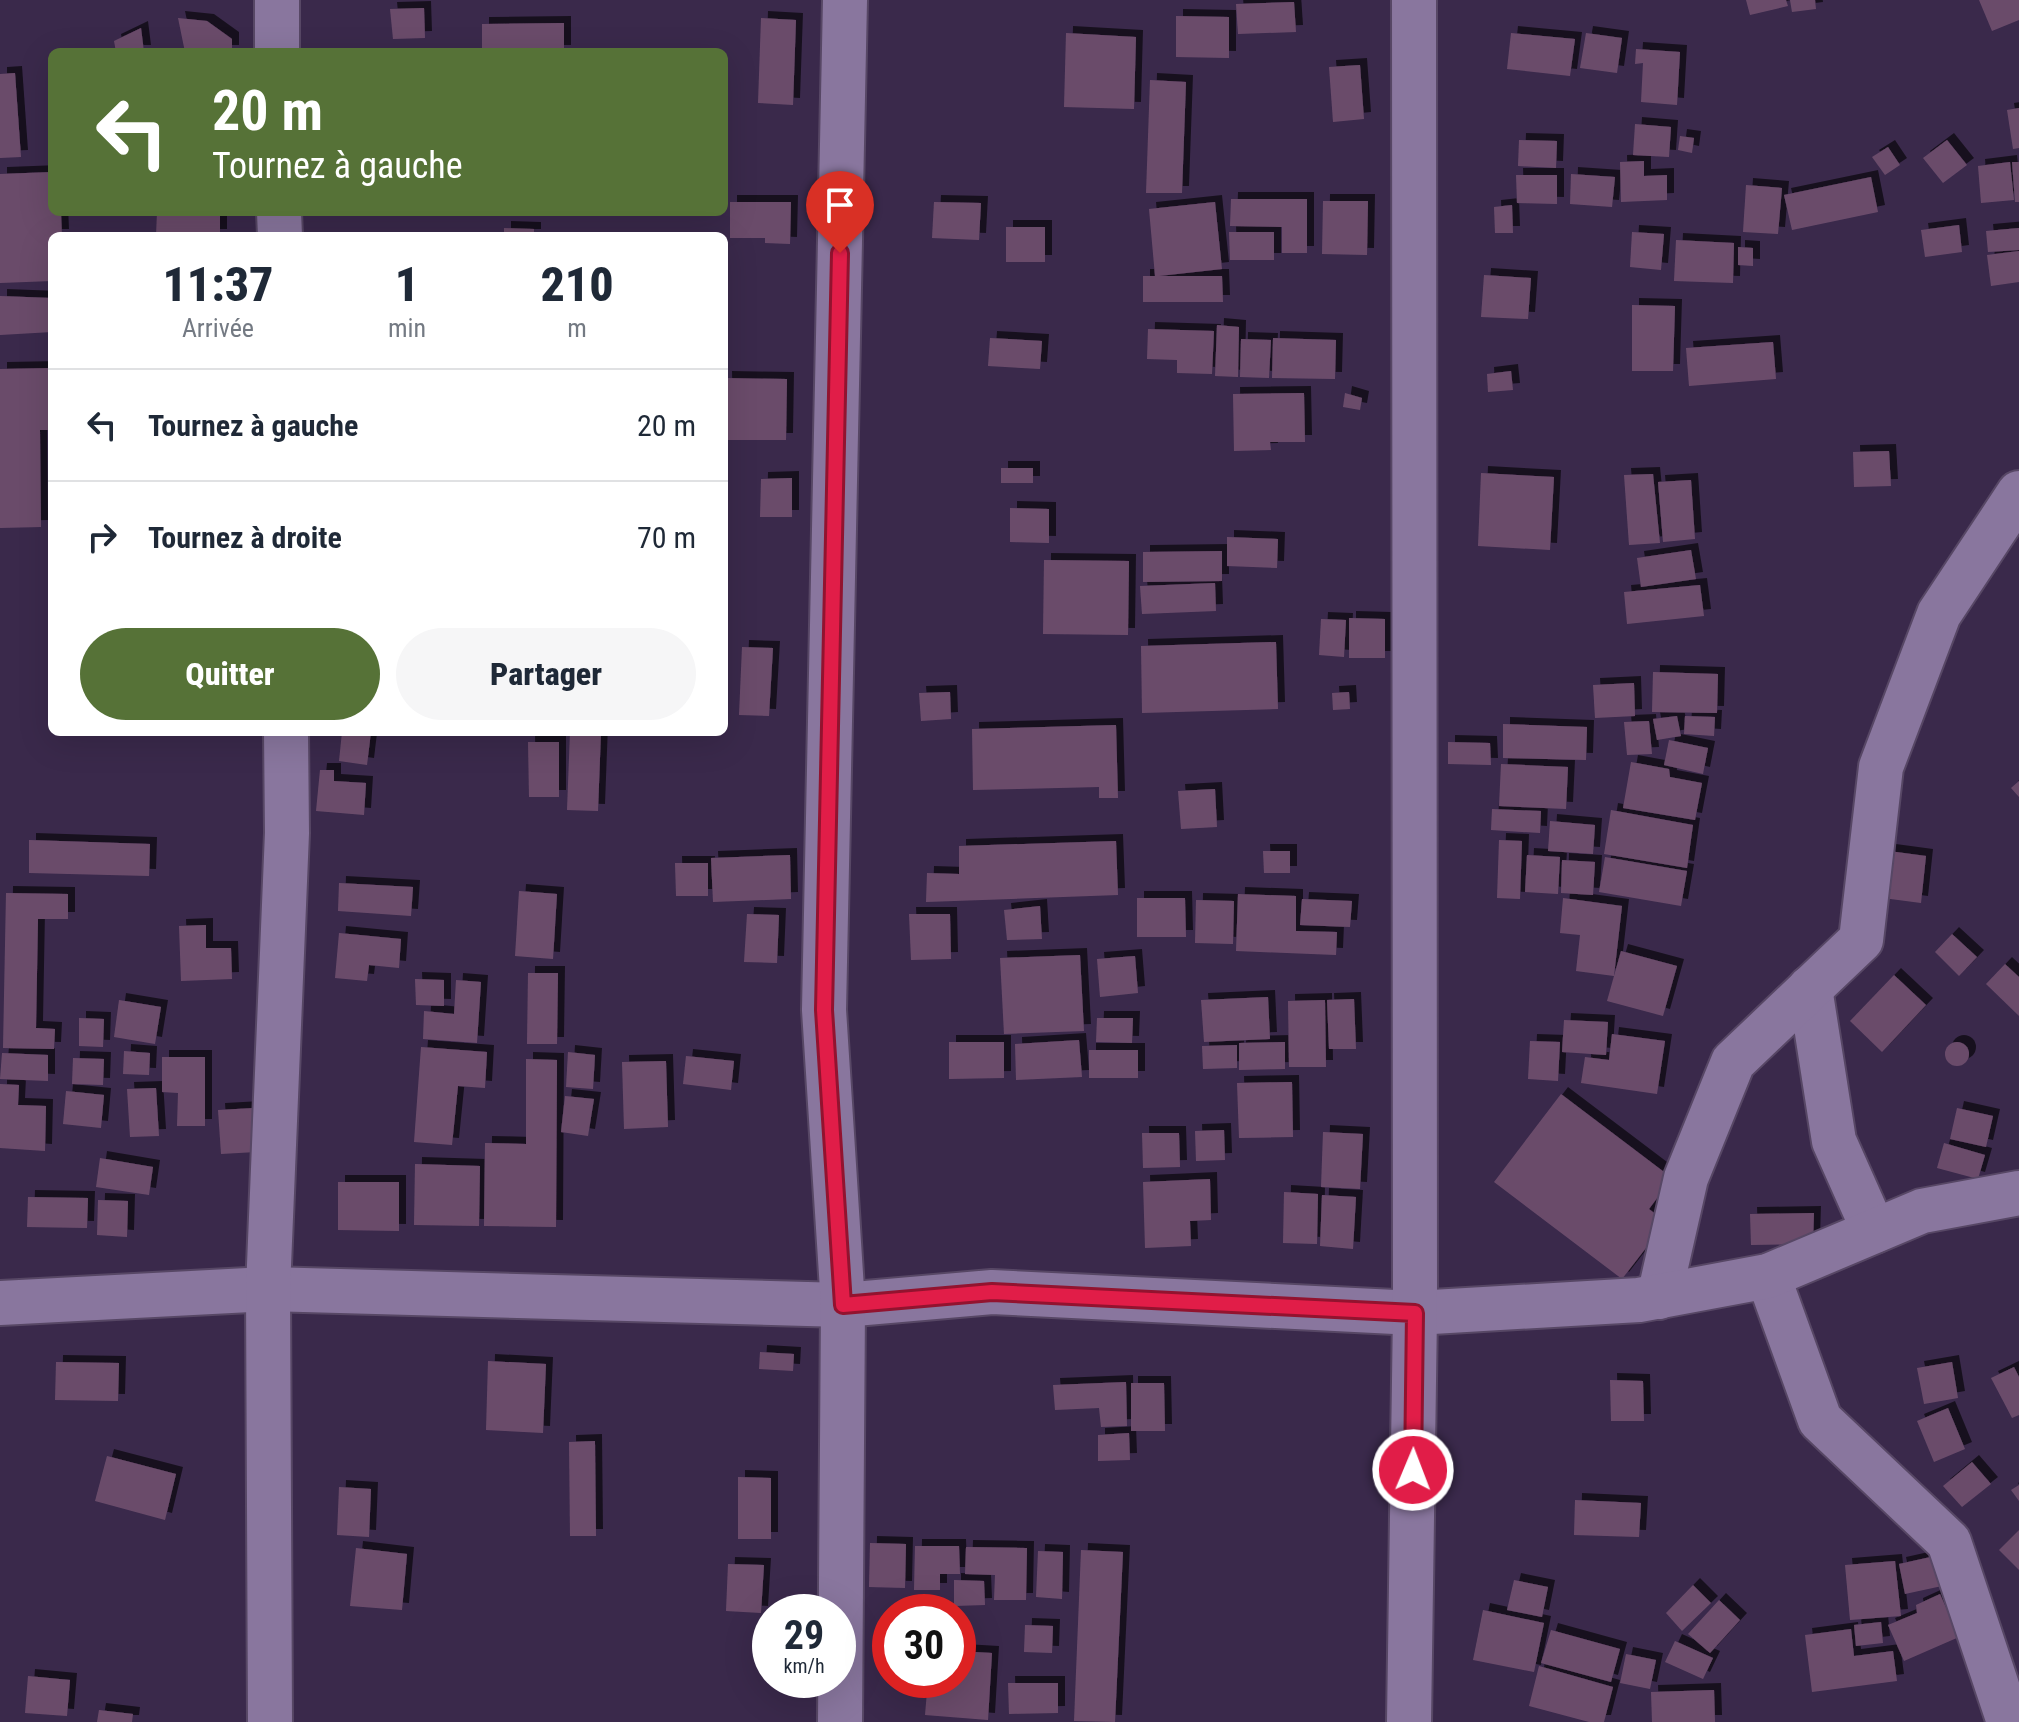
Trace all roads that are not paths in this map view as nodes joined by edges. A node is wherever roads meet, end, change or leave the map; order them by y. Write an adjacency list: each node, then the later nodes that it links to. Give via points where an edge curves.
1 (277, 0): 4 (street)
2 (845, 0): 14 (street, via 824,1010)
3 (1414, 0): 15 (street)
4 (277, 48)
5 (2019, 493): 7 (street, via 1939,614 1881,767 1861,940)
6 (286, 736): 11 (street, via 287,833)
7 (1810, 988): 9 (street, via 1834,1141); 12 (street, via 1733,1062 1686,1178)
8 (2019, 1193): 9 (street, via 1922,1211)
9 (1874, 1231): 10 (street)
10 (1768, 1276): 12 (street); 19 (street, via 1820,1420 1949,1542)
11 (268, 1289): 13 (street); 14 (street); 16 (street)
12 (1659, 1297): 15 (street)
13 (0, 1303)
14 (843, 1305): 15 (street, via 992,1292); 17 (street)
15 (1415, 1313): 18 (street)
16 (270, 1722)
17 (840, 1722)
18 (1409, 1722)
19 (2009, 1722)

